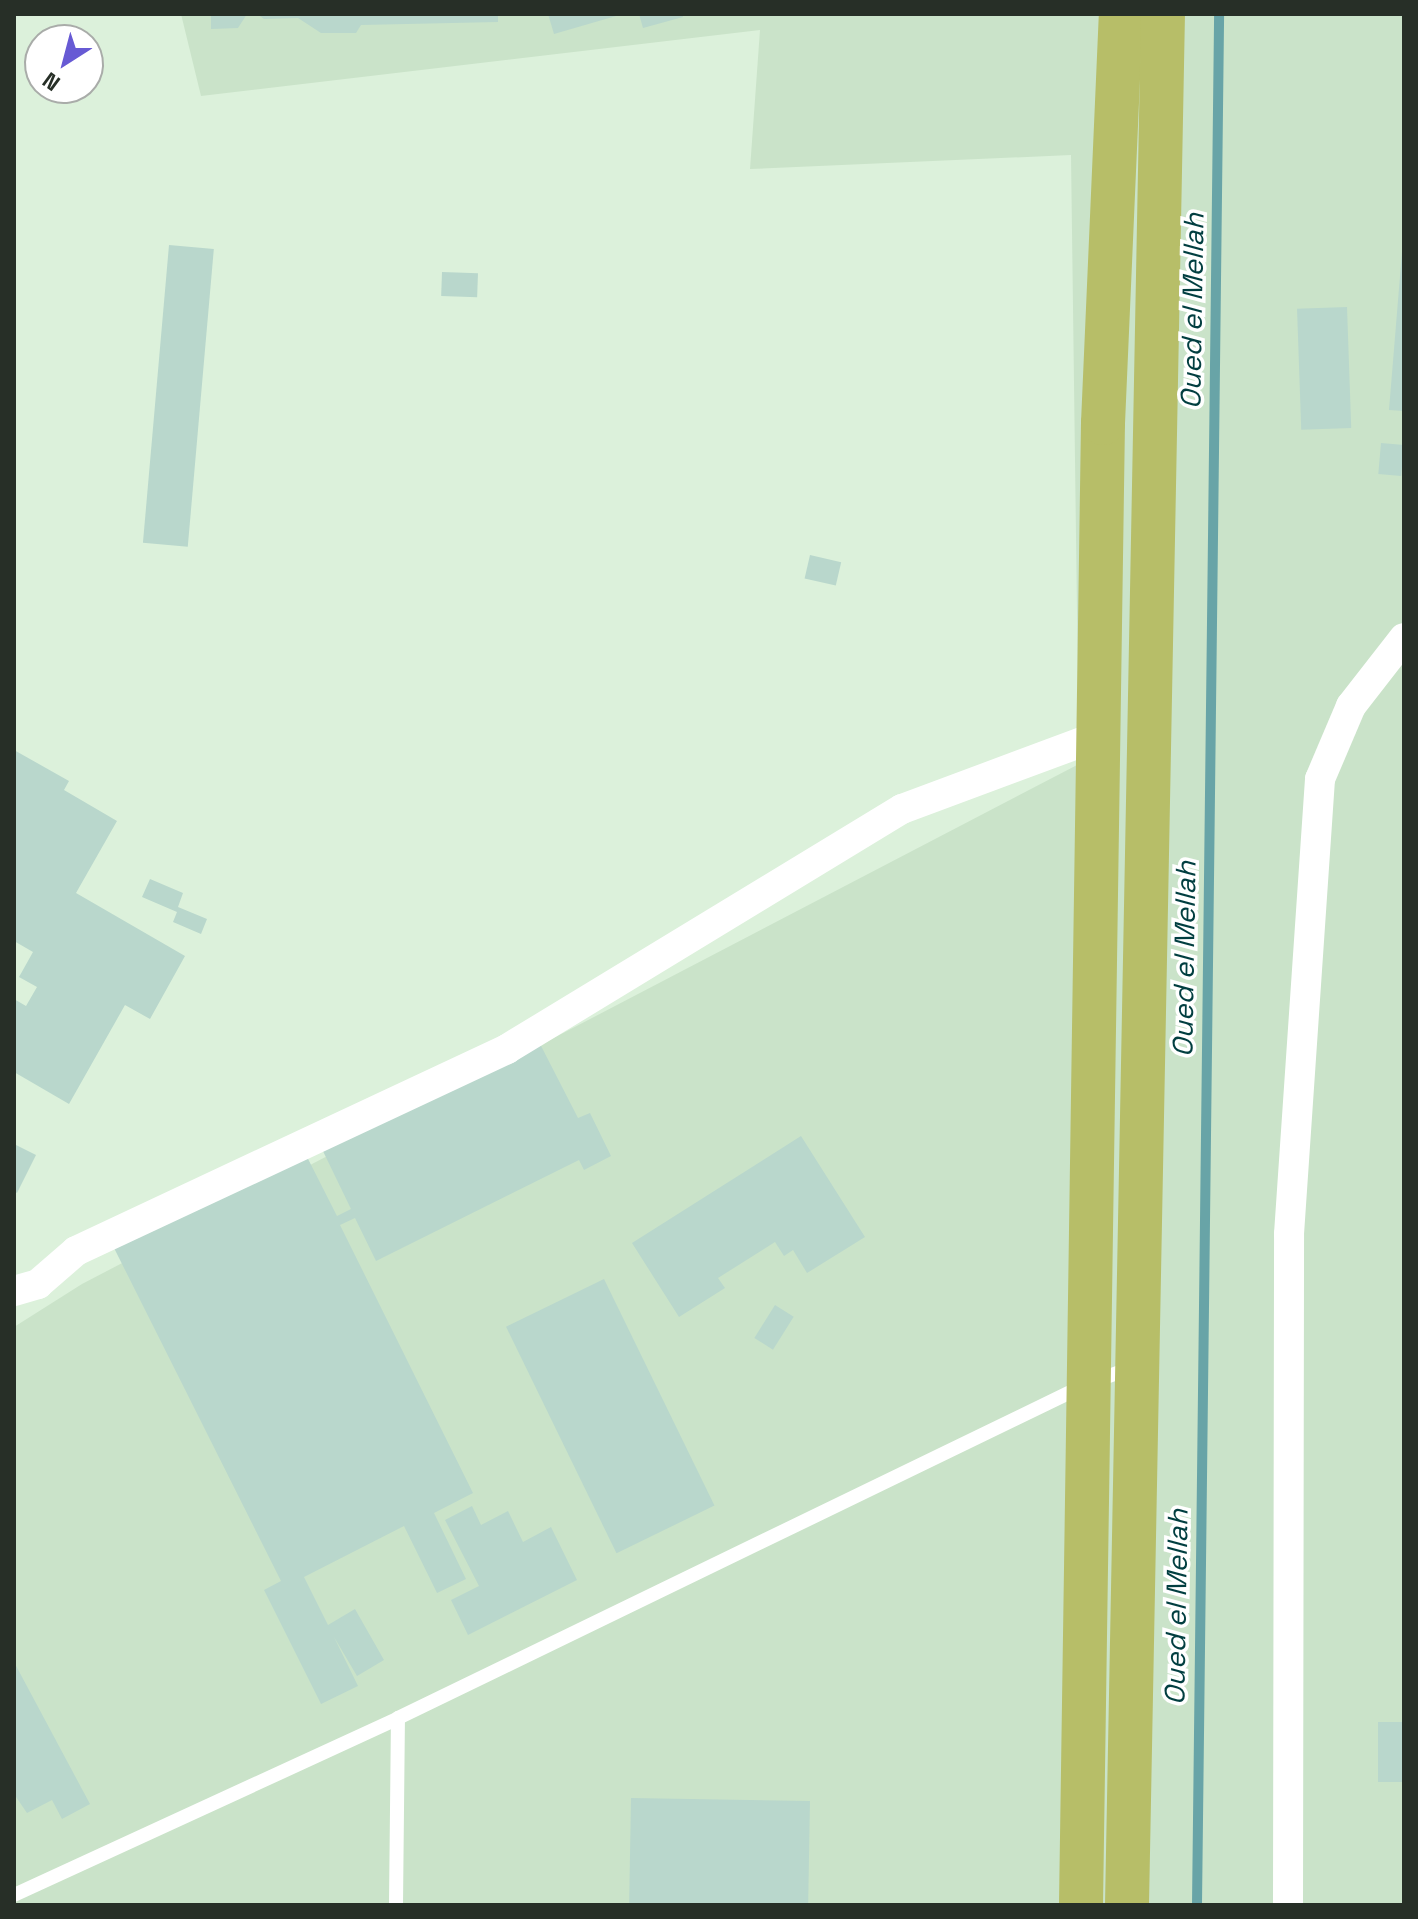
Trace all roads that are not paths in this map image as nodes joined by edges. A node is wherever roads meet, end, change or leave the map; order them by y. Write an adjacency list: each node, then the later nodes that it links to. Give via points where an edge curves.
1 (1121, 14): 4 (main road, via 1103,423)
2 (1163, 14): 6 (main road)
3 (1404, 638): 13 (street, via 1351,706 1320,779 1289,1234)
4 (1098, 736): 5 (street, via 902,809 507,1049 76,1251 38,1284); 7 (main road)
5 (14, 1291)
6 (1135, 1367): 7 (lane); 12 (main road)
7 (1087, 1384): 8 (lane); 11 (main road)
8 (398, 1718): 9 (lane); 10 (lane)
9 (14, 1895)
10 (396, 1905)
11 (1081, 1905)
12 (1127, 1905)
13 (1288, 1905)

